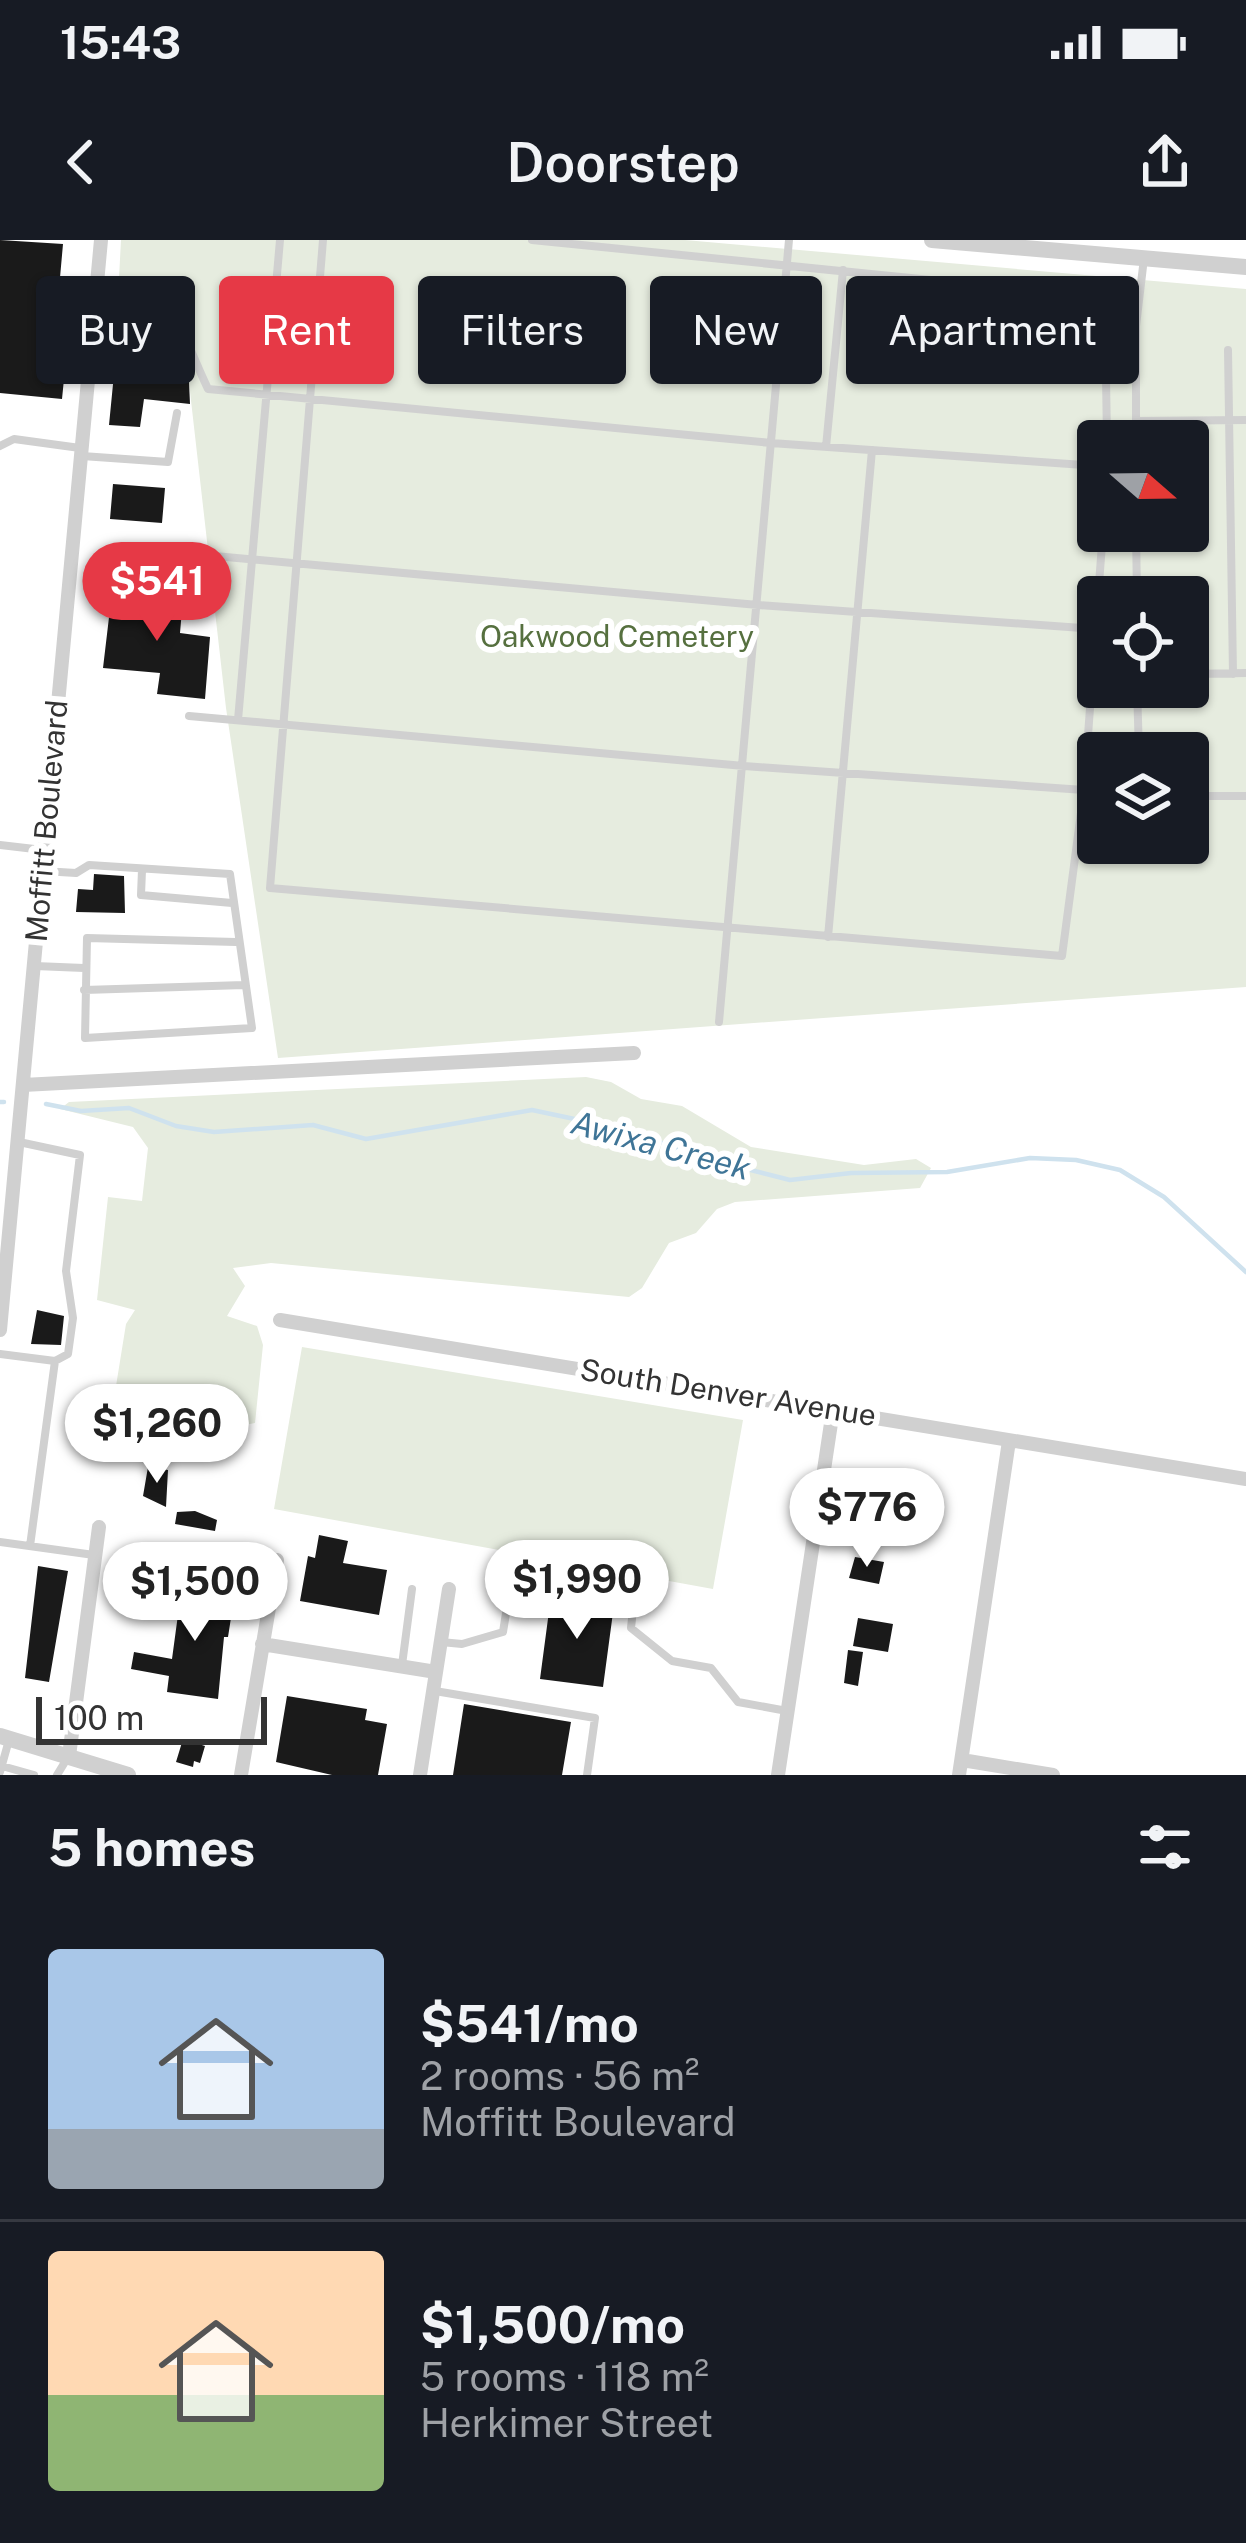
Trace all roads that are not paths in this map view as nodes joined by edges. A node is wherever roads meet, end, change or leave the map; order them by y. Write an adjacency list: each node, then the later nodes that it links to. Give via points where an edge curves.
1 (101, 240): 11 (street, Moffitt Boulevard)
2 (280, 240): 15 (lane)
3 (323, 240): 16 (lane)
4 (532, 240): 8 (lane)
5 (789, 240): 8 (lane)
6 (932, 240): 7 (street)
7 (1144, 258): 9 (street); 19 (lane)
8 (787, 264): 10 (lane); 23 (lane)
9 (1246, 267)
10 (843, 270): 18 (lane, via 1089,296 1105,311); 25 (lane)
11 (97, 276)
12 (1228, 350): 21 (lane)
13 (195, 358): 15 (lane, via 208,389)
14 (87, 384): 27 (street, Moffitt Boulevard)
15 (267, 397): 16 (lane); 30 (lane)
16 (310, 401): 23 (lane); 31 (lane)
17 (177, 413): 27 (lane, via 168,462)
18 (1107, 420)
19 (1136, 420)
20 (1209, 421): 21 (lane)
21 (1229, 421): 22 (lane); 36 (lane)
22 (1246, 421)
23 (771, 443): 25 (lane); 32 (lane)
24 (0, 446): 27 (lane, via 14,439)
25 (826, 447): 26 (lane)
26 (872, 450): 28 (lane); 33 (lane)
27 (81, 452): 48 (street, Moffitt Boulevard)
28 (1077, 465)
29 (203, 555): 30 (lane)
30 (252, 559): 31 (lane); 39 (lane)
31 (297, 563): 32 (lane); 40 (lane)
32 (758, 605): 33 (lane); 41 (lane)
33 (858, 612): 34 (lane); 42 (lane)
34 (1077, 627)
35 (1209, 674): 36 (lane)
36 (1232, 674): 37 (lane)
37 (1246, 674)
38 (189, 716): 39 (lane)
39 (238, 720): 40 (lane)
40 (282, 724): 41 (lane); 52 (lane, via 270,888)
41 (744, 766): 42 (lane); 52 (lane)
42 (843, 773): 43 (lane); 53 (lane)
43 (1077, 790)
44 (1209, 796): 45 (lane)
45 (1246, 796)
46 (1077, 843): 53 (lane, via 1062,956)
47 (0, 844): 48 (lane)
48 (44, 850): 50 (street, Moffitt Boulevard)
49 (142, 870): 50 (lane); 51 (lane, via 142,895); 51 (lane, via 230,874)
50 (42, 871): 55 (street, Moffitt Boulevard)
51 (232, 903): 54 (lane)
52 (728, 929): 53 (lane); 59 (lane)
53 (828, 937)
54 (236, 942): 56 (lane, via 87,938); 57 (lane)
55 (33, 967): 56 (lane); 61 (street, Moffitt Boulevard)
56 (84, 968): 58 (lane)
57 (244, 986): 58 (lane); 58 (lane, via 252,1028 85,1038)
58 (85, 991)
59 (719, 1022)
60 (634, 1053): 61 (street)
61 (23, 1085): 62 (street, Moffitt Boulevard)
62 (17, 1142): 63 (street, Moffitt Boulevard); 67 (lane, via 80,1155 66,1271 73,1318 68,1354)
63 (1, 1304): 65 (street, Moffitt Boulevard)
64 (280, 1320): 68 (street, South Denver Avenue)
65 (0, 1330)
66 (0, 1354): 67 (lane)
67 (56, 1361): 73 (lane)
68 (833, 1410): 69 (street, South Denver Avenue); 83 (street)
69 (1009, 1441): 70 (street, South Denver Avenue); 86 (street)
70 (1246, 1479)
71 (99, 1528): 74 (street)
72 (0, 1542): 73 (lane)
73 (30, 1546): 74 (lane)
74 (94, 1556): 85 (street)
75 (277, 1560): 79 (street)
76 (412, 1589): 80 (lane)
77 (449, 1589): 78 (street)
78 (441, 1642): 81 (street); 83 (lane, via 503,1632 518,1581 626,1598 631,1628 672,1661 711,1668 738,1702)
79 (262, 1644): 80 (street); 91 (street)
80 (402, 1666): 81 (street)
81 (436, 1672): 82 (street)
82 (433, 1691): 92 (street); 93 (lane, via 595,1718)
83 (788, 1711): 94 (street)
84 (5, 1737): 85 (street); 87 (lane)
85 (69, 1756): 89 (lane); 90 (street)
86 (960, 1767): 95 (street)
87 (1, 1768): 88 (lane)
88 (34, 1775)
89 (57, 1775)
90 (128, 1775)
91 (241, 1775)
92 (420, 1775)
93 (587, 1775)
94 (778, 1775)
95 (1053, 1775)

